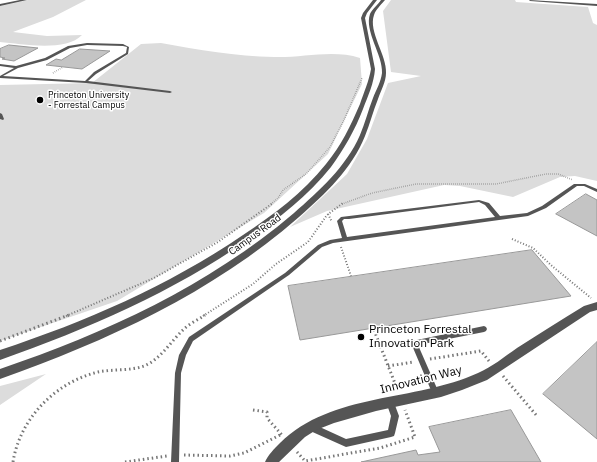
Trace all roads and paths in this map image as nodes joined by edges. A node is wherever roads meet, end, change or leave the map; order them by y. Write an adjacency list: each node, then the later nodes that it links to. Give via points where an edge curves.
1 (25, 0): 7 (street)
2 (375, 0): 24 (street, Campus Road, via 363,18 372,62 372,77 352,128 339,151 318,178 251,235 205,264 71,330)
3 (383, 0): 25 (street, Campus Road, via 373,13 371,21 384,68 382,80 358,145 340,172 319,194 289,223 257,248 210,278 159,306 64,351)
4 (530, 0): 6 (lane)
5 (572, 0): 6 (lane)
6 (574, 3): 8 (lane)
7 (0, 5)
8 (597, 5)
9 (0, 65): 10 (lane)
10 (18, 67): 12 (lane); 13 (lane, via 46,59 74,45 128,47 127,53)
11 (364, 75): 23 (path, via 330,147 306,174 283,190 267,208 218,242 154,278 83,310)
12 (0, 77): 13 (lane)
13 (86, 82): 14 (lane)
14 (170, 92)
15 (0, 114): 16 (lane)
16 (2, 119)
17 (597, 191): 18 (lane, via 576,184 534,212)
18 (499, 218): 20 (lane); 20 (lane, via 487,204 479,201 348,217 339,221)
19 (512, 239): 21 (path, via 534,248)
20 (345, 240): 32 (lane, via 320,246 287,274 191,339 180,361 178,373)
21 (594, 302): 26 (street, Innovation Way, via 483,376)
22 (484, 329): 26 (lane, via 414,343)
23 (0, 341)
24 (0, 356)
25 (0, 374)
26 (435, 393): 27 (street, Innovation Way)
27 (390, 402): 28 (street, Innovation Way, via 337,416); 28 (lane, via 395,416 391,433 346,443)
28 (310, 427): 35 (street, Innovation Way, via 289,443)
29 (281, 434): 32 (path, via 244,453)
30 (152, 457): 32 (path); 33 (path); 34 (path)
31 (329, 457): 36 (path)
32 (175, 459)
33 (125, 462)
34 (152, 462)
35 (271, 462)
36 (330, 462)

